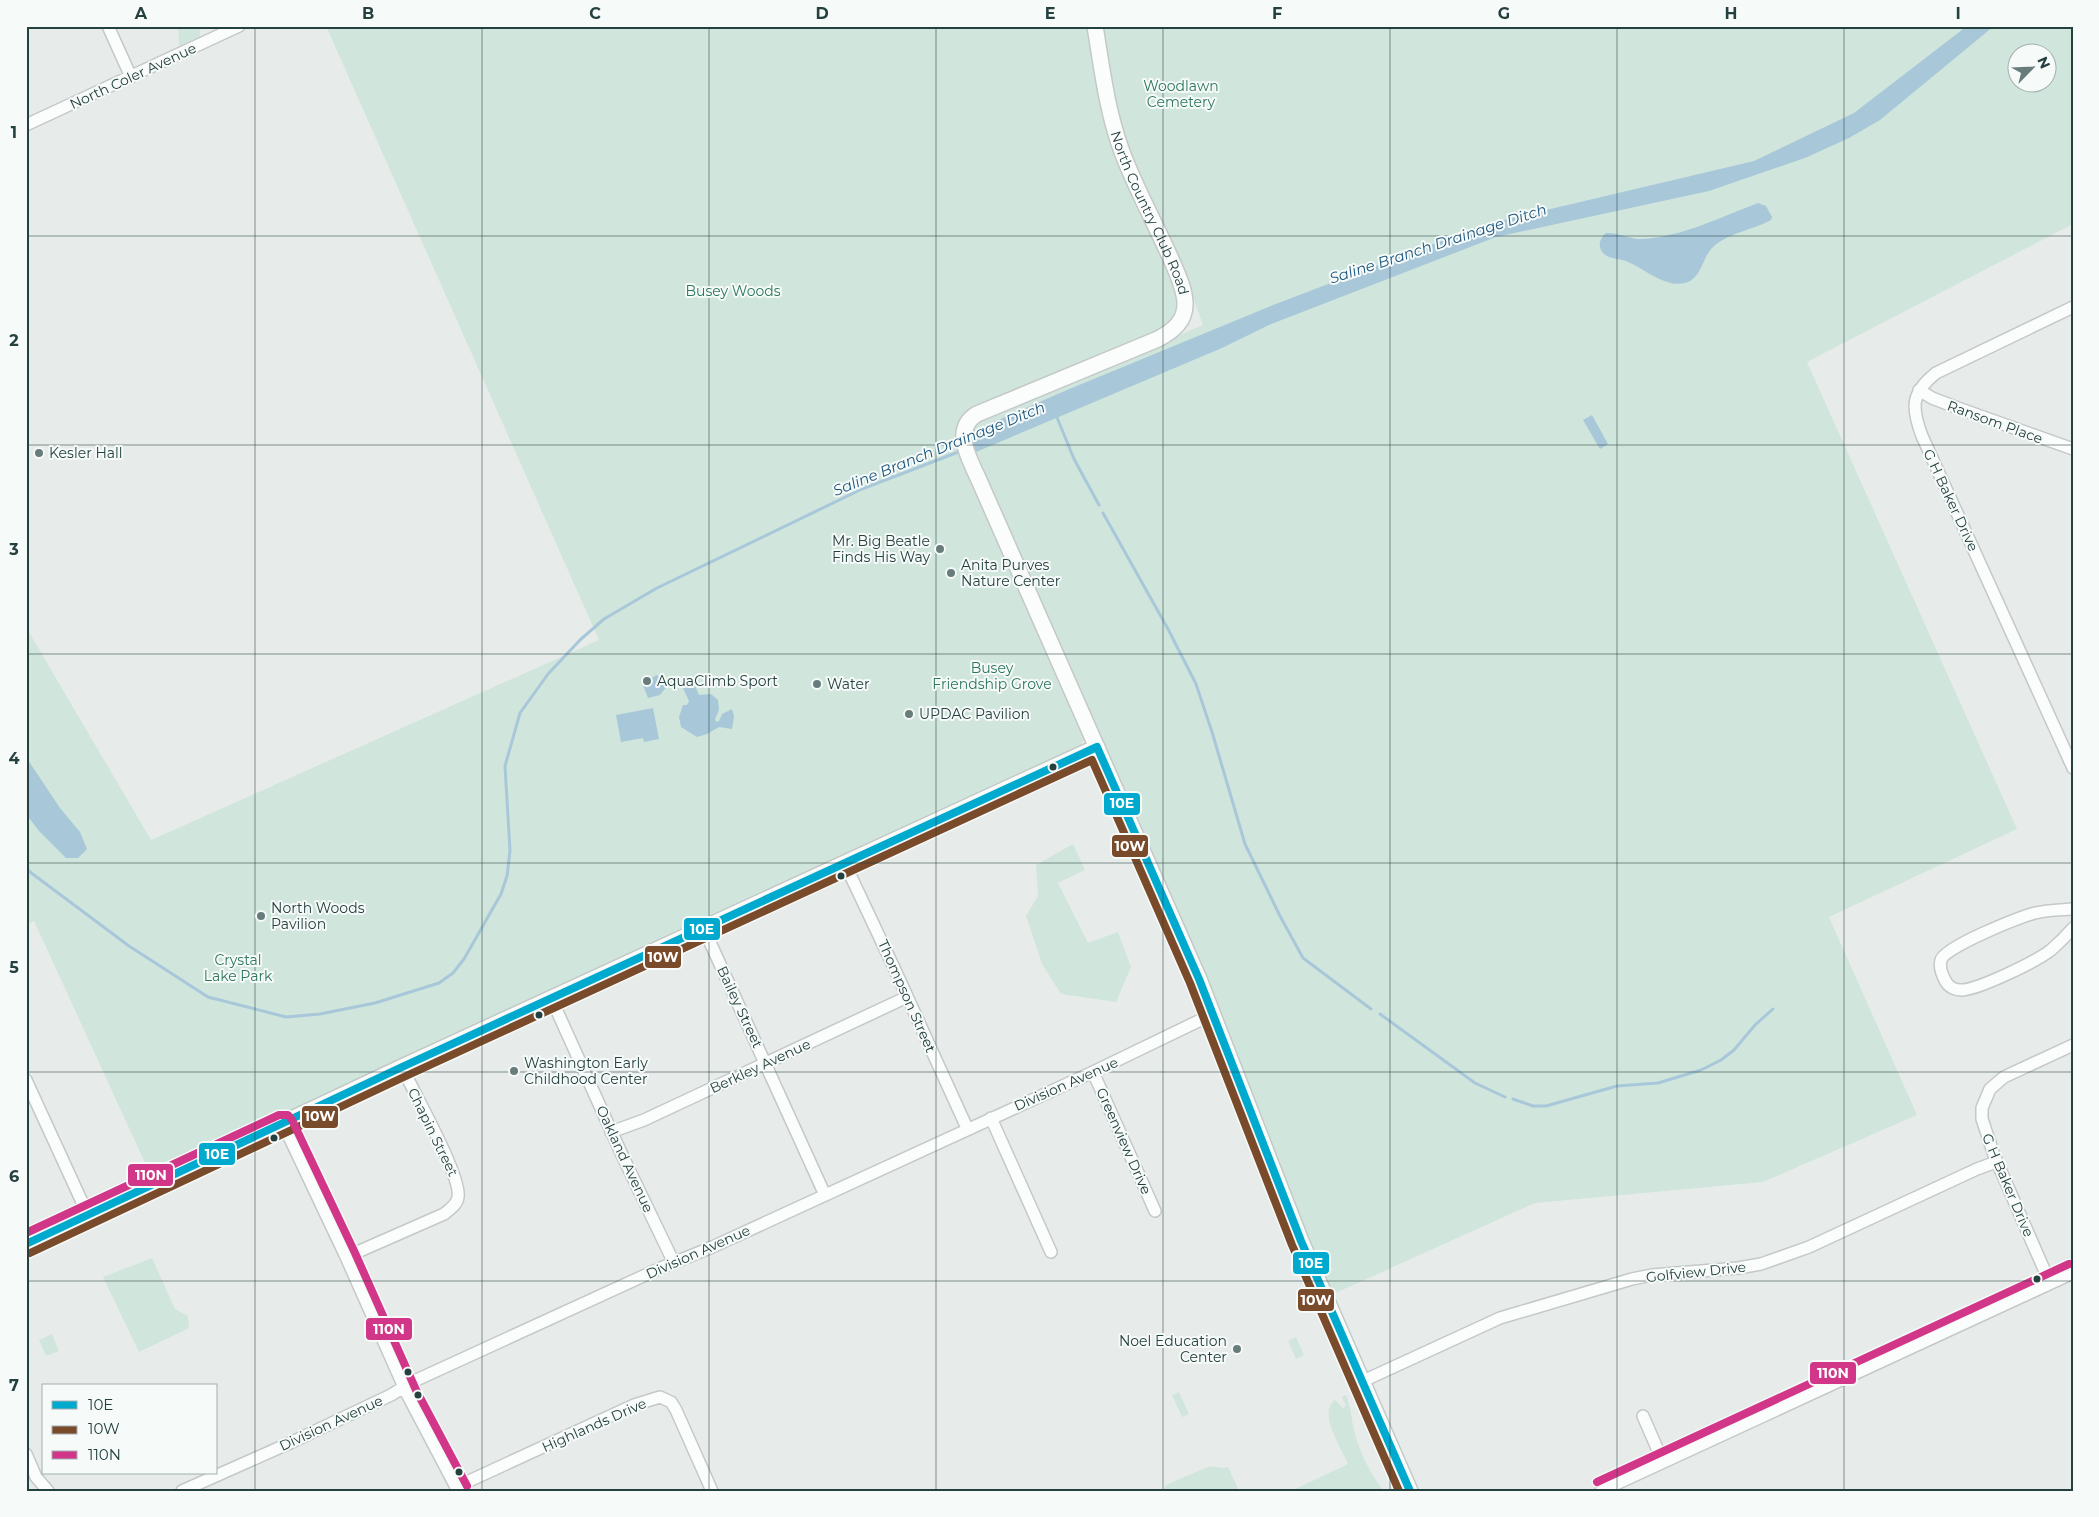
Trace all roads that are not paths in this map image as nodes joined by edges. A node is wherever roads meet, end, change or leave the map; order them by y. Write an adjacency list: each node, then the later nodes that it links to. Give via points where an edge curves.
1 (108, 26): 4 (street)
2 (239, 26): 4 (street, North Coler Avenue)
3 (1095, 26): 9 (street, North Country Club Road, via 1109,114 1136,186 1179,278 1184,294 1184,314 1173,330 1158,339 976,414 963,430 967,451)
4 (131, 77): 5 (street, North Coler Avenue)
5 (26, 125)
6 (2073, 307): 7 (street, via 1951,364 1926,381)
7 (1919, 390): 8 (street, Ransom Place, via 1958,408); 10 (street, G H Baker Drive, via 1914,412 1922,436)
8 (2073, 449)
9 (1097, 747): 11 (street); 17 (street, North Country Club Road)
10 (2073, 768)
11 (845, 864): 14 (street); 15 (street, Thompson Street)
12 (2073, 909): 13 (street, via 2035,913 1950,949 1940,961 1944,980 1959,990 1986,983 2036,960)
13 (2073, 928)
14 (704, 929): 16 (street); 19 (street, Bailey Street)
15 (907, 997): 19 (street, Berkley Avenue); 25 (street, Thompson Street)
16 (552, 1000): 20 (street); 26 (street, Oakland Avenue)
17 (1213, 1014): 21 (street, Division Avenue); 37 (street, North Country Club Road, via 1280,1189)
18 (2073, 1045): 27 (street, G H Baker Drive, via 2004,1077 1987,1093 1982,1119)
19 (766, 1063): 26 (street, Berkley Avenue); 28 (street, Bailey Street)
20 (402, 1067): 24 (street); 33 (street, Chapin Street, via 456,1177 458,1198 444,1214)
21 (1093, 1072): 23 (street, Division Avenue); 29 (street, Greenview Drive)
22 (26, 1080): 30 (street)
23 (991, 1118): 25 (street, Division Avenue); 32 (street)
24 (283, 1124): 30 (street); 33 (street)
25 (967, 1128): 28 (street, Division Avenue)
26 (611, 1132): 34 (street, Oakland Avenue)
27 (1996, 1162): 36 (street, G H Baker Drive); 37 (street, Golfview Drive, via 1781,1258 1738,1268 1652,1275 1522,1310)
28 (825, 1194): 34 (street, Division Avenue)
29 (1155, 1211)
30 (88, 1215): 31 (street)
31 (26, 1244)
32 (1051, 1252)
33 (346, 1257): 38 (street)
34 (674, 1263): 38 (street, Division Avenue)
35 (2073, 1273): 36 (street)
36 (2050, 1283): 41 (street)
37 (1363, 1381): 46 (street, North Country Club Road)
38 (404, 1386): 42 (street); 44 (street, Division Avenue, via 301,1438)
39 (1643, 1416): 41 (street)
40 (26, 1454): 43 (street, via 36,1477)
41 (1663, 1462): 47 (street)
42 (457, 1489): 45 (street, Highlands Drive, via 634,1405 660,1397 671,1402 676,1410)
43 (48, 1491)
44 (182, 1491)
45 (712, 1491)
46 (1410, 1491)
47 (1601, 1491)

